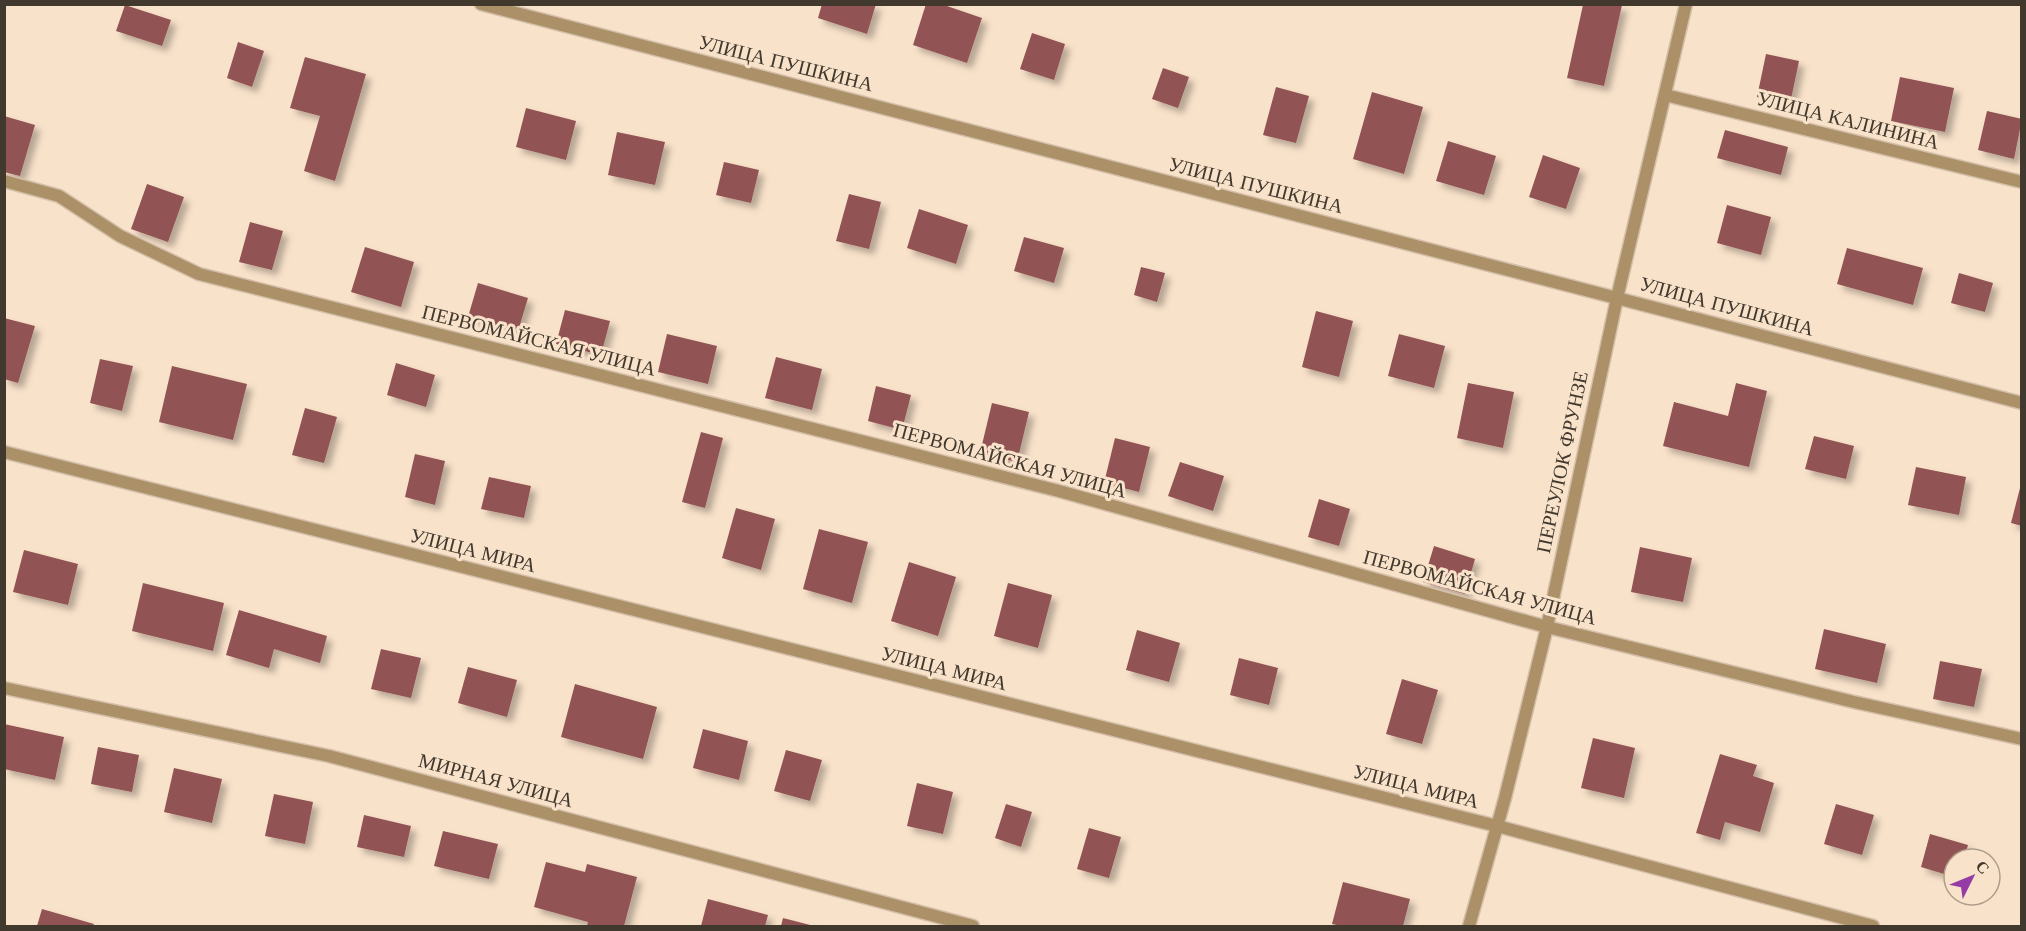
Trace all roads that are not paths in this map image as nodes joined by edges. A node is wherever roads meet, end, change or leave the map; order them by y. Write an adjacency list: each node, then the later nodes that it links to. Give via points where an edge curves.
1 (481, 4): 6 (street, УЛИЦА ПУШКИНА)
2 (1686, 4): 3 (street, ПЕРЕУЛОК ФРУНЗЕ)
3 (1665, 95): 5 (street, УЛИЦА КАЛИНИНА); 6 (street, ПЕРЕУЛОК ФРУНЗЕ)
4 (4, 181): 9 (street, ПЕРВОМАЙСКАЯ УЛИЦА, via 59,196 120,236 199,274 1059,491)
5 (2022, 182)
6 (1617, 298): 7 (street, УЛИЦА ПУШКИНА); 9 (street, ПЕРЕУЛОК ФРУНЗЕ)
7 (2022, 403)
8 (4, 452): 12 (street, УЛИЦА МИРА)
9 (1547, 627): 11 (street, ПЕРВОМАЙСКАЯ УЛИЦА); 12 (street, ПЕРЕУЛОК ФРУНЗЕ)
10 (4, 688): 13 (street, МИРНАЯ УЛИЦА, via 329,756)
11 (2022, 739)
12 (1497, 826): 14 (street, ПЕРЕУЛОК ФРУНЗЕ); 15 (street, УЛИЦА МИРА)
13 (973, 927)
14 (1470, 927)
15 (1873, 927)

